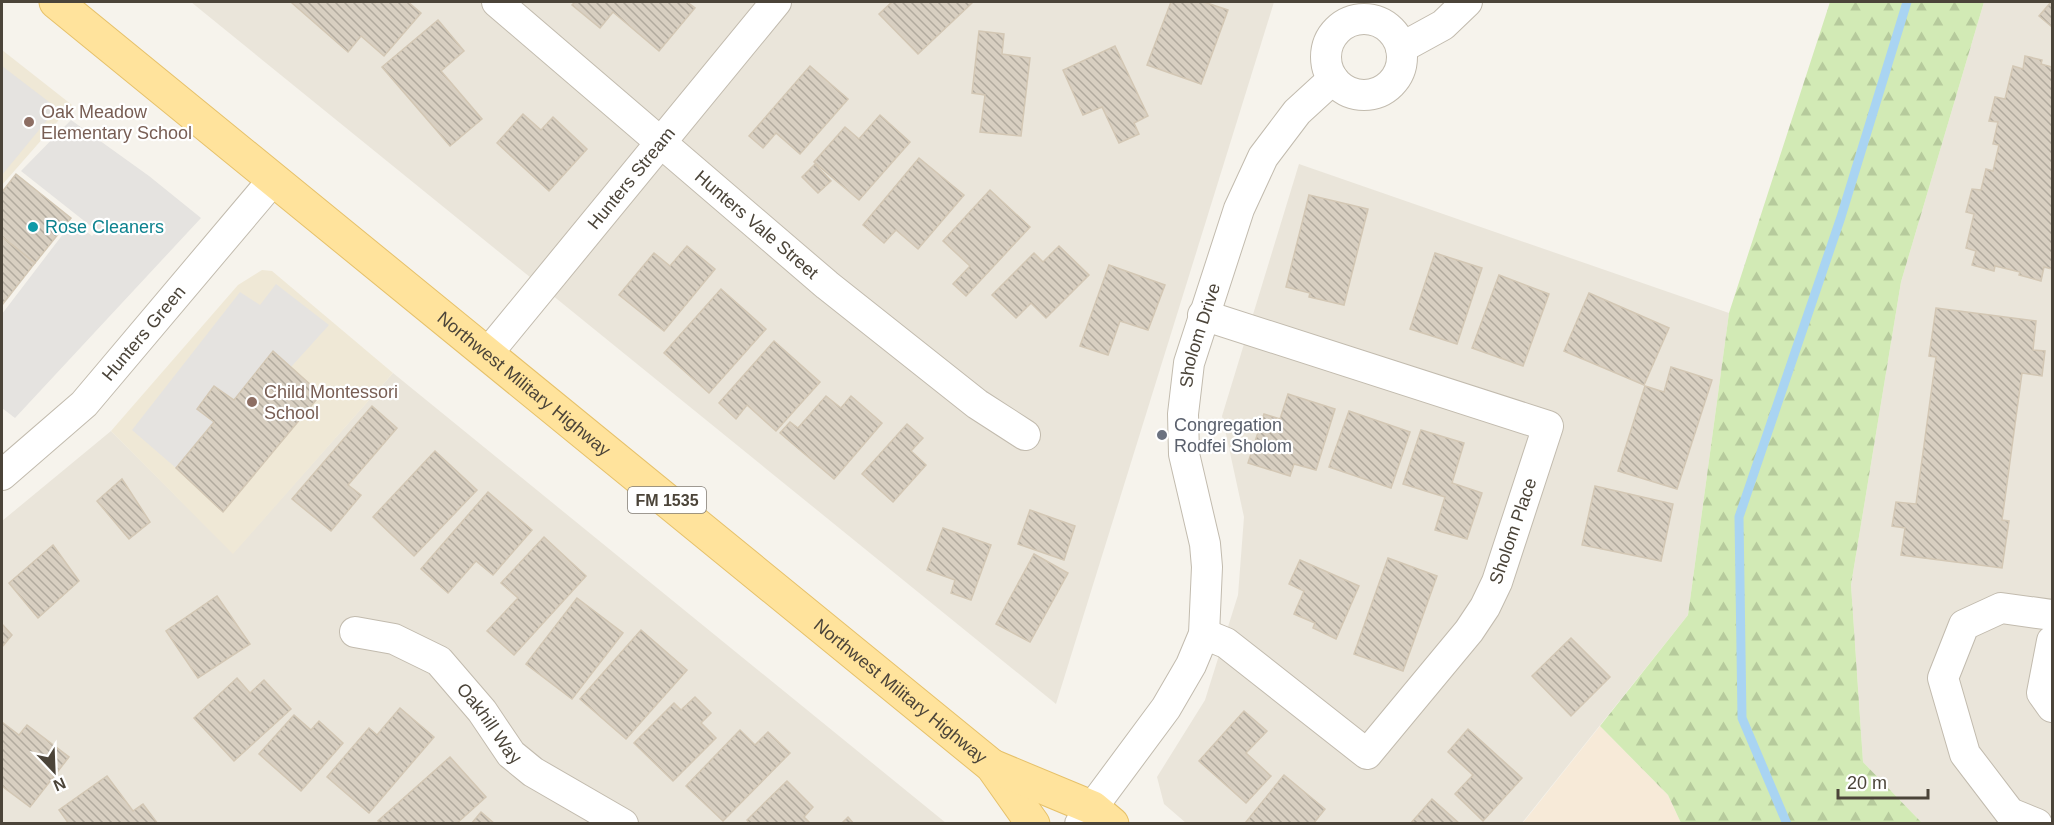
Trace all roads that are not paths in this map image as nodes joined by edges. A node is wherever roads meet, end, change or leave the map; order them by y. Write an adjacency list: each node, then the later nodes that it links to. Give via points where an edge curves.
1 (56, 2): 8 (main road, Northwest Military Highway / FM 1535)
2 (497, 2): 7 (street, Hunters Vale Street)
3 (776, 2): 7 (street, Hunters Stream)
4 (1467, 2): 5 (street, via 1443,25)
5 (1401, 48): 6 (street, via 1402,64 1386,89 1372,95 1357,95); 6 (street, via 1386,25 1357,20 1343,26 1327,50 1327,65)
6 (1333, 79): 9 (street, Sholom Drive, via 1297,112 1263,157 1239,209)
7 (659, 142): 10 (street, Hunters Stream); 11 (street, Hunters Vale Street, via 827,285 976,404)
8 (273, 180): 10 (main road, Northwest Military Highway / FM 1535); 12 (street, Hunters Green, via 84,404)
9 (1203, 315): 15 (street, Sholom Drive, via 1189,363 1183,414 1184,454 1205,544); 15 (street, Sholom Place, via 1548,426 1497,582 1485,607 1367,754 1226,642)
10 (488, 353): 18 (main road, Northwest Military Highway / FM 1535)
11 (1025, 435)
12 (3, 470)
13 (2052, 615): 22 (street, via 2001,608 1964,625 1943,678 1965,754 2010,813)
14 (355, 632): 20 (street, Oakhill Way, via 394,639 438,661 482,711 511,754 533,772)
15 (1204, 634): 19 (street, Sholom Drive, via 1166,708)
16 (2052, 641): 17 (street, via 2042,693)
17 (2052, 707)
18 (992, 766): 19 (main road, Northwest Military Highway / FM 1535); 21 (main road, Northwest Military Highway / FM 1535)
19 (1095, 818)
20 (623, 824)
21 (1033, 824)
22 (2037, 824)

